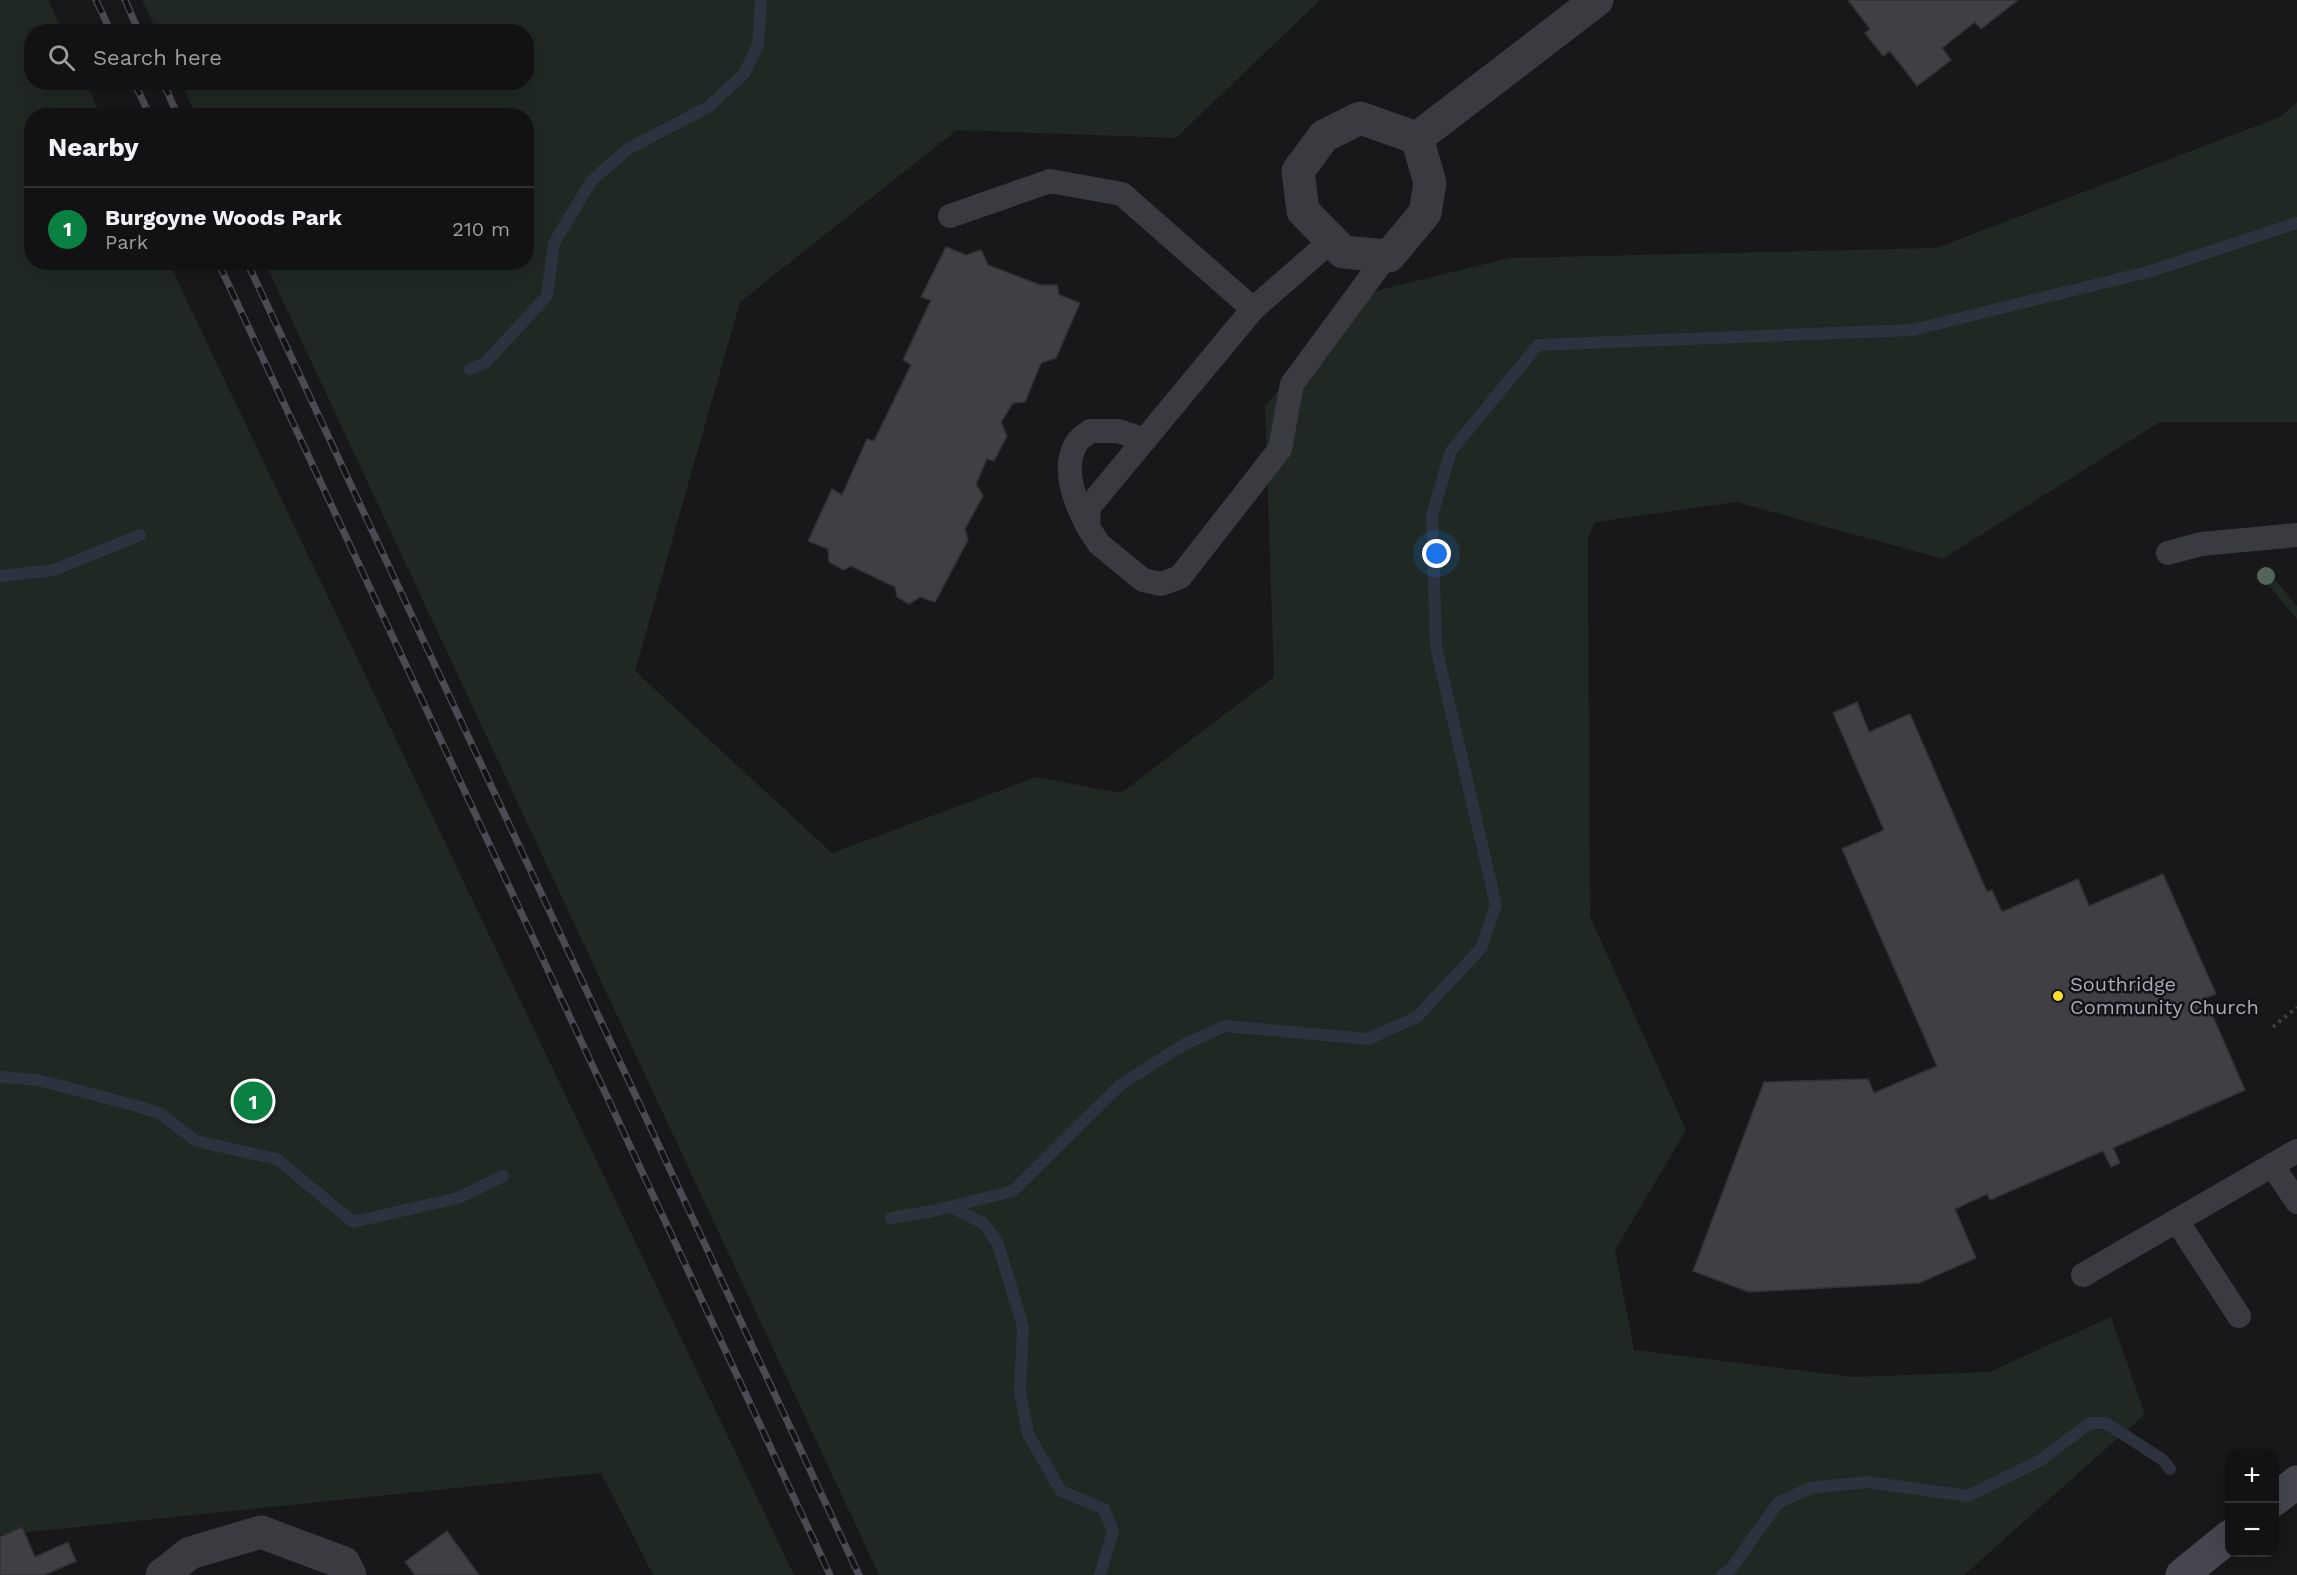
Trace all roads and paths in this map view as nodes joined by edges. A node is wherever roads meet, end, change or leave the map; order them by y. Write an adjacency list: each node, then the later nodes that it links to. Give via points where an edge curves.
1 (1597, 0): 2 (street)
2 (1417, 138): 4 (street, via 1360,118 1324,136 1298,171 1303,211); 5 (street, via 1431,183 1425,213)
3 (950, 216): 6 (lane, via 1050,181 1122,194)
4 (1332, 240): 5 (street, via 1343,252); 6 (lane)
5 (1387, 255): 8 (lane, via 1292,384 1280,449 1180,577 1161,584 1143,580 1099,544)
6 (1253, 309): 7 (lane)
7 (1145, 440): 8 (lane, via 1089,507); 8 (lane, via 1118,431 1090,431 1076,443 1070,465 1076,505)
8 (1088, 527)
9 (2297, 535): 10 (lane, via 2201,544)
10 (2168, 553)
11 (2297, 1007): 12 (path)
12 (2273, 1027)
13 (2297, 1151): 14 (lane)
14 (2272, 1165): 15 (lane); 16 (lane)
15 (2297, 1202)
16 (2177, 1221): 17 (lane); 18 (lane)
17 (2083, 1275)
18 (2239, 1316)
19 (2297, 1482): 20 (main road)
20 (2279, 1496)
21 (2225, 1539): 24 (main road)
22 (162, 1575): 23 (street, via 190,1553 261,1532 345,1563)
23 (350, 1575)
24 (2182, 1575)

